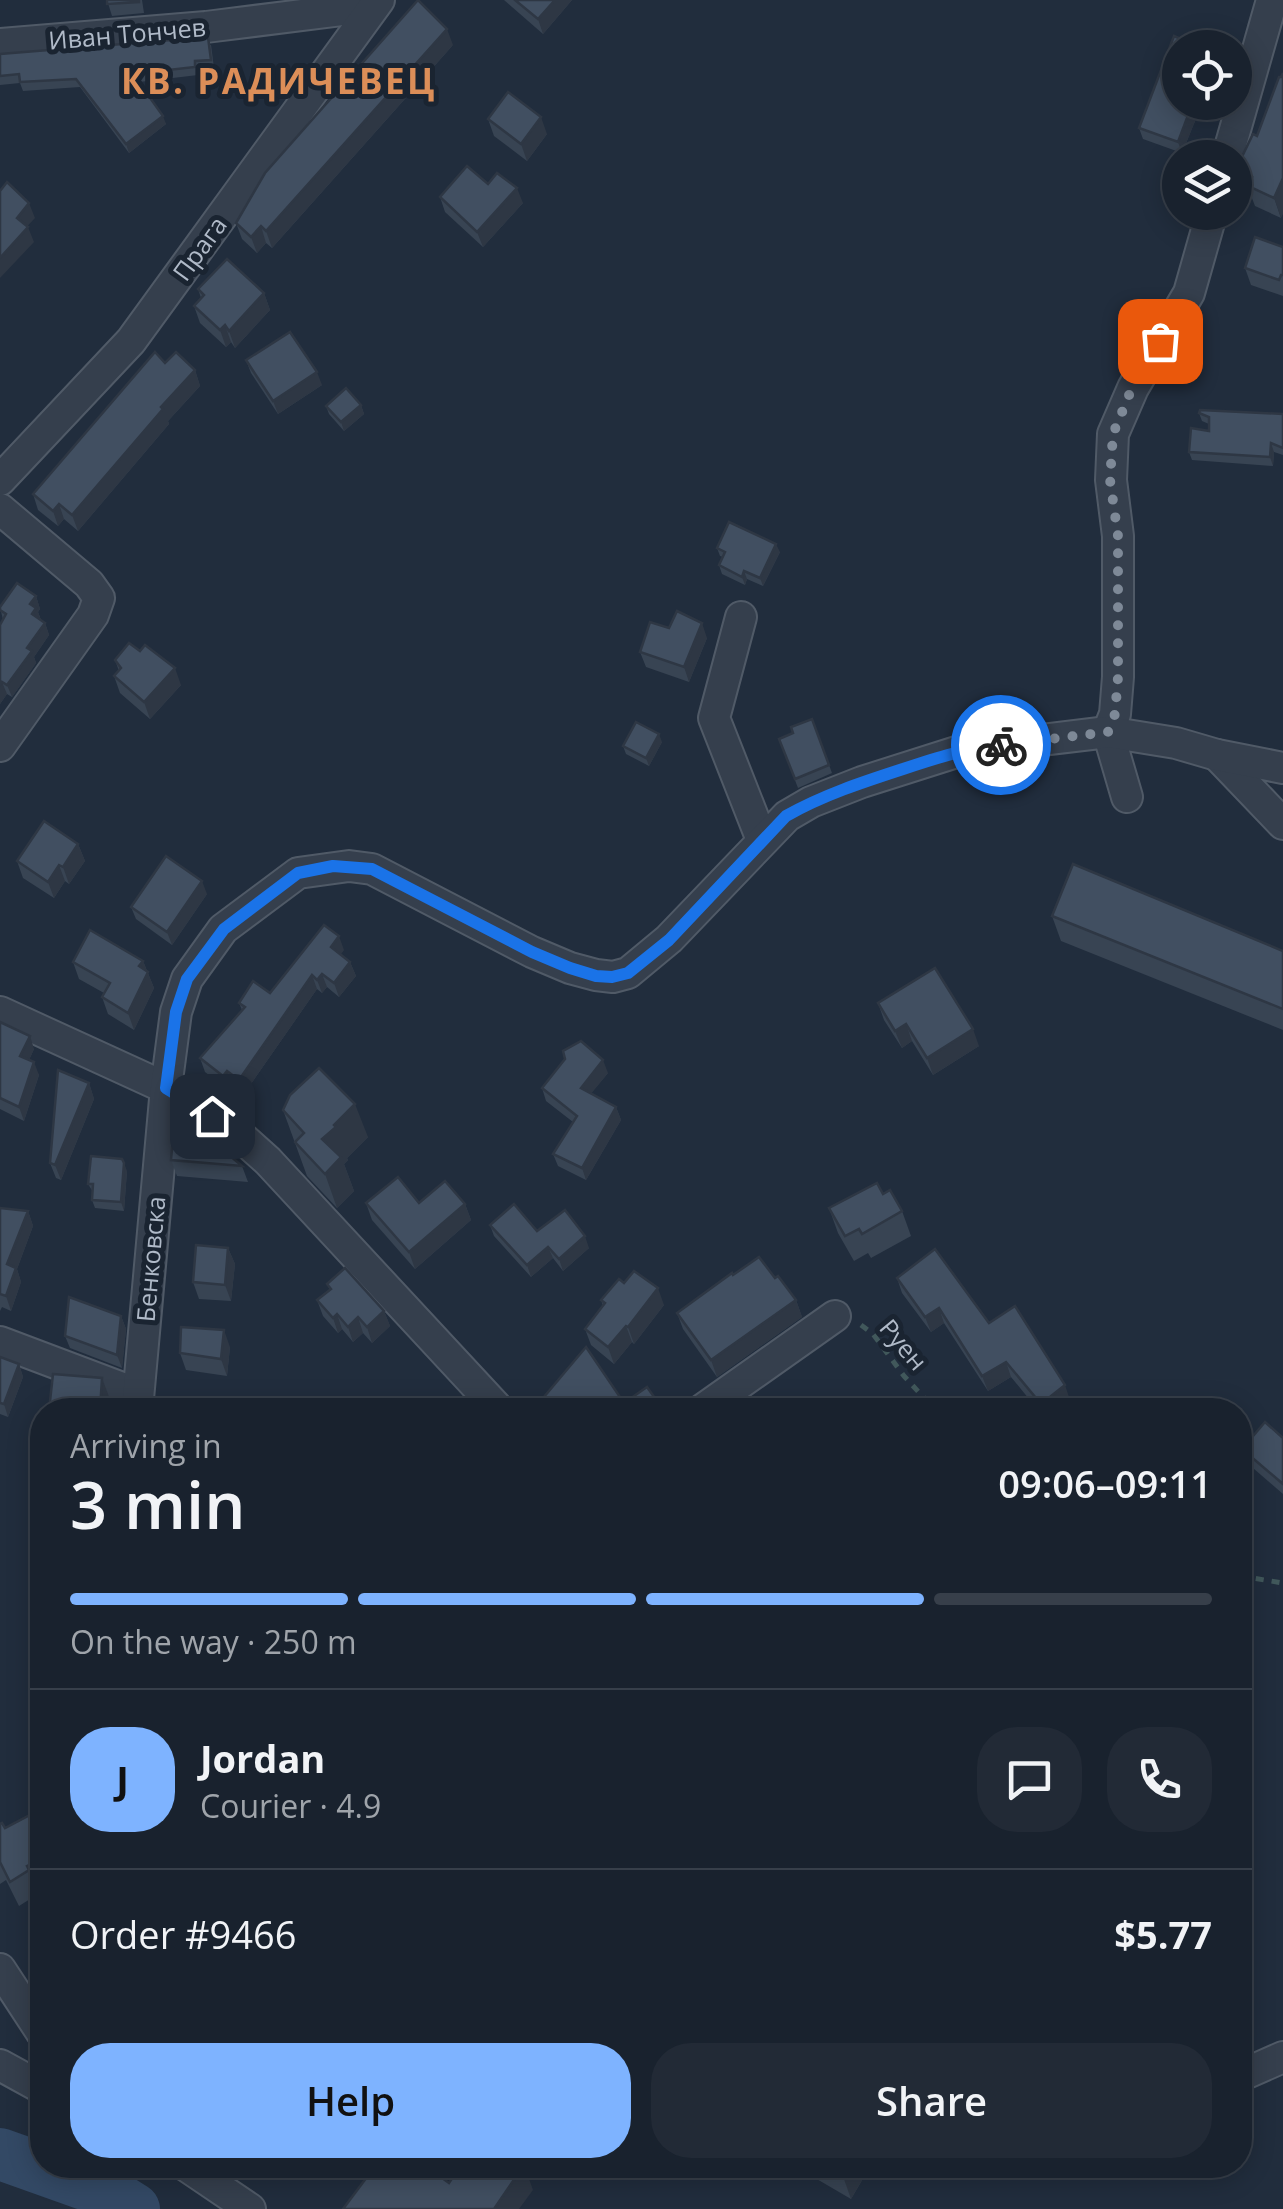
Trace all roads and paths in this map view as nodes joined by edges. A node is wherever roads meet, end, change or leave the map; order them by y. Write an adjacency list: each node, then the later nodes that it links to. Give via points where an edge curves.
1 (1272, 0): 4 (street)
2 (377, 3): 3 (street, Иван Тончев, via 206,27); 6 (street, Прага, via 131,341)
3 (0, 44)
4 (1232, 140)
5 (1207, 230): 9 (street, via 1189,293 1132,388 1113,434 1118,677)
6 (0, 480)
7 (0, 508): 10 (street, via 99,598)
8 (741, 617): 15 (street, via 714,718)
9 (1108, 732): 11 (street, Бенковска); 13 (street); 15 (street, Бенковска, via 966,748 811,802)
10 (0, 746)
11 (1217, 755): 12 (street, Бенковска); 14 (street)
12 (1283, 768)
13 (1127, 796)
14 (1283, 824)
15 (762, 840): 17 (street, Бенковска, via 669,940 628,973 612,977 532,952 372,869 333,866 298,873 224,929 187,979)
16 (0, 1012): 17 (street)
17 (166, 1088): 21 (street, Бенковска); 22 (street, via 239,1134)
18 (836, 1316): 23 (street); 24 (path, Руен, via 854,1319 873,1334)
19 (0, 1342): 20 (street)
20 (128, 1398)
21 (137, 1398)
22 (488, 1398)
23 (719, 1398)
24 (924, 1398)
25 (1252, 1578): 26 (path)
26 (1283, 1583)
27 (2, 1973): 28 (street)
28 (30, 2015)
29 (1283, 2057): 31 (street)
30 (0, 2066): 32 (street)
31 (1252, 2071)
32 (30, 2082)
33 (204, 2178): 34 (street)
34 (250, 2209)

